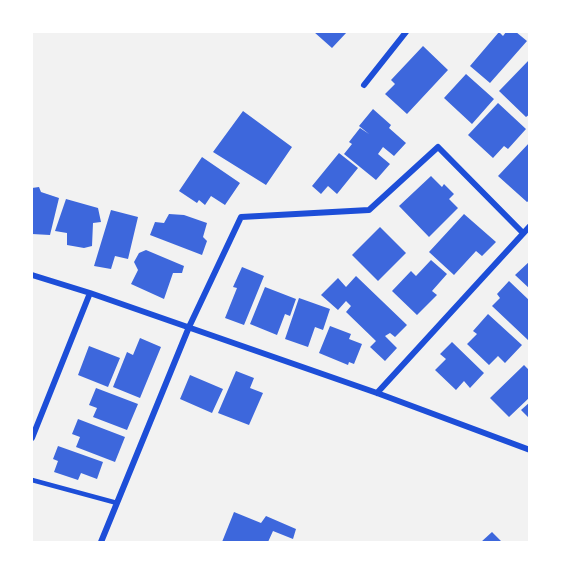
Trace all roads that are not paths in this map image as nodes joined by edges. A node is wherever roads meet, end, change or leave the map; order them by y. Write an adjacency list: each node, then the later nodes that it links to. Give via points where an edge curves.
1 (406, 32): 2 (street)
2 (364, 85)
3 (530, 226): 4 (street)
4 (523, 233): 7 (street, via 438,147 369,210 241,217); 8 (street)
5 (32, 274): 6 (street)
6 (90, 293): 7 (street); 9 (street)
7 (189, 327): 8 (street); 12 (street)
8 (377, 393): 10 (street)
9 (32, 438)
10 (530, 450)
11 (32, 480): 12 (lane)
12 (117, 502): 13 (street)
13 (101, 543)

